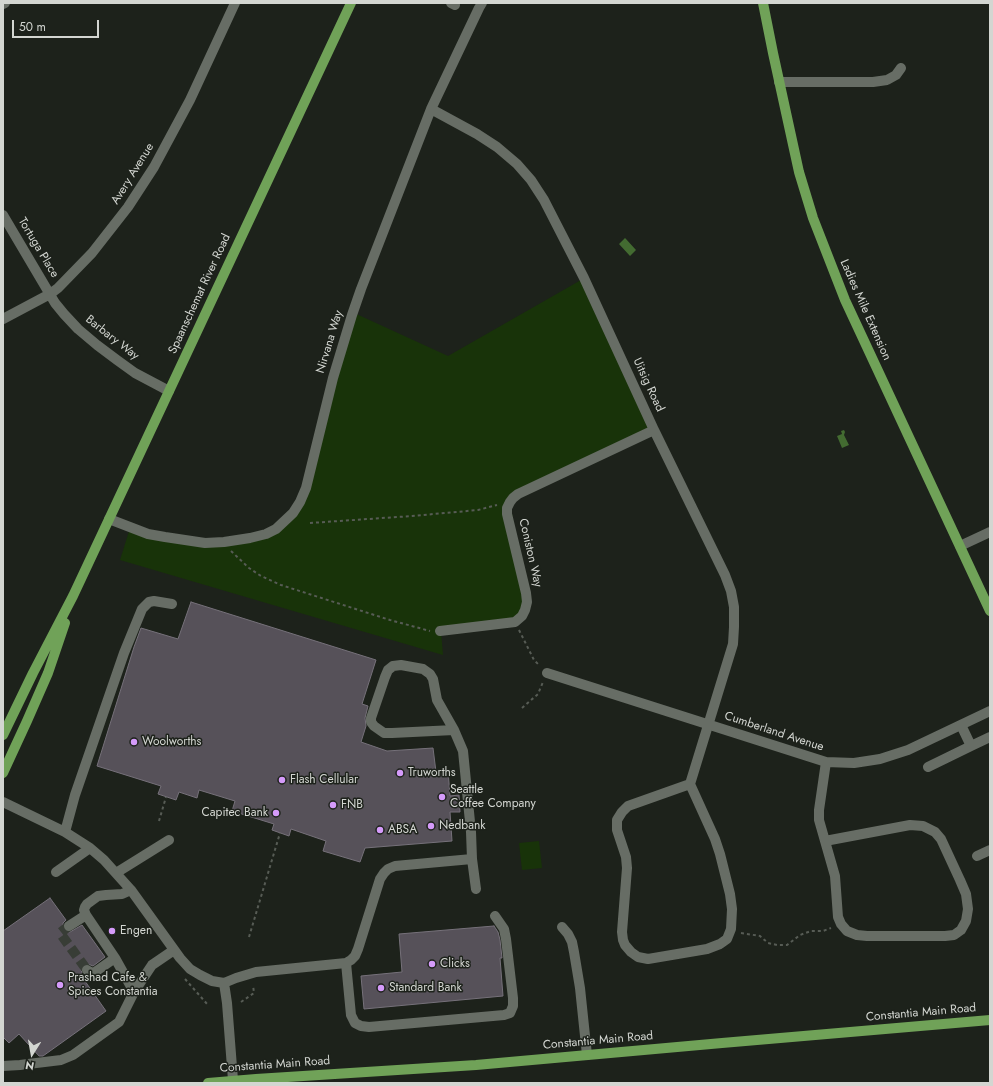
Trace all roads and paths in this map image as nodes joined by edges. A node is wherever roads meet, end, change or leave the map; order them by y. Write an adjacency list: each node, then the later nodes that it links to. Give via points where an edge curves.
1 (235, 3): 9 (street, Avery Avenue, via 190,100 154,167 128,207 92,253)
2 (351, 3): 11 (main road, Spaanschemat River Road)
3 (482, 3): 7 (street, Nirvana Way)
4 (763, 3): 6 (main road, Ladies Mile Extension)
5 (901, 68): 6 (street, via 896,75 887,80 873,82)
6 (779, 82): 18 (main road, Ladies Mile Extension, via 799,172 828,257 845,300)
7 (431, 108): 12 (street, Uitsig Road, via 497,147 518,164 531,180 584,278); 17 (street, Nirvana Way, via 352,315 333,378 306,488 300,502 293,513 266,534)
8 (3, 215): 9 (street, Tortuga Place)
9 (50, 294): 10 (street, Avery Avenue); 11 (street, Barbary Way, via 64,314 97,346 135,373)
10 (3, 319)
11 (169, 391): 14 (main road, Spaanschemat River Road)
12 (654, 430): 13 (street, via 518,494); 29 (street, Uitsig Road, via 725,575 734,607 733,644)
13 (510, 502): 15 (path, via 478,510); 22 (street, Coniston Way, via 507,514 527,602 522,616)
14 (109, 519): 17 (street, Nirvana Way, via 148,534 205,543); 19 (main road, Spaanschemat River Road)
15 (310, 523)
16 (990, 532): 18 (street)
17 (224, 542): 23 (path, via 249,568 281,585 418,628)
18 (960, 546): 21 (main road, Ladies Mile Extension)
19 (73, 596): 31 (main road, Spaanschemat River Road); 36 (main road, Spaanschemat River Road, via 48,673)
20 (172, 604): 41 (street, via 154,601 142,609 124,653 75,795)
21 (990, 611)
22 (515, 622): 23 (street); 24 (path, via 534,660)
23 (440, 631)
24 (547, 673): 29 (street, Cumberland Avenue)
25 (538, 694): 26 (path)
26 (522, 708)
27 (990, 711): 28 (street, Cumberland Avenue)
28 (961, 724): 33 (street); 34 (street, Cumberland Avenue, via 908,750 880,759 854,763)
29 (708, 725): 34 (street, Cumberland Avenue); 37 (street, Uitsig Road)
30 (454, 730): 30 (street, via 384,733 374,726 370,718 388,670 392,666 401,665 423,669 430,674 437,700); 48 (street, via 463,751)
31 (3, 735)
32 (990, 737): 33 (street)
33 (971, 746): 35 (street)
34 (826, 762): 44 (street, via 819,810)
35 (928, 767)
36 (3, 773)
37 (690, 784): 58 (street, via 720,854 730,894); 58 (street, via 628,806 617,820 617,830 627,868 623,940 631,952 648,959 708,949 727,939)
38 (166, 797): 40 (path)
39 (3, 802): 41 (street)
40 (159, 821)
41 (65, 832): 45 (street)
42 (280, 833): 59 (path)
43 (169, 840): 50 (street)
44 (825, 841): 55 (street, via 835,876); 55 (street, via 910,825 923,826 935,832 941,839 966,894 968,909 961,930 954,935 945,936 867,936 848,931)
45 (90, 848): 49 (street); 50 (street)
46 (990, 850): 47 (street)
47 (977, 856)
48 (472, 859): 51 (street); 62 (street, via 395,866 388,869 380,879 355,956)
49 (56, 872)
50 (116, 873): 52 (street)
51 (476, 889)
52 (131, 890): 53 (street, via 122,894 98,896 85,907); 60 (street)
53 (86, 915): 56 (street); 61 (street)
54 (495, 916): 62 (street, via 504,929 514,998 510,1012 504,1015 361,1026 354,1023 351,1015)
55 (838, 917): 58 (path, via 832,928 810,931 787,945 768,943 760,936)
56 (69, 926)
57 (562, 927): 71 (street, via 572,942 574,952)
58 (731, 929)
59 (249, 937)
60 (174, 950): 65 (street, via 190,969 212,981); 67 (street, via 152,965)
61 (115, 958): 63 (street, via 95,972); 67 (street)
62 (346, 963): 65 (street, via 256,972)
63 (87, 970)
64 (182, 976): 69 (path)
65 (224, 984): 73 (street)
66 (253, 985): 68 (path, via 254,993)
67 (134, 992): 72 (street, via 119,1022 73,1055 61,1060)
68 (241, 1002)
69 (208, 1005)
70 (990, 1020): 71 (main road, Constantia Main Road)
71 (587, 1055): 73 (main road, Constantia Main Road, via 476,1066)
72 (3, 1066)
73 (233, 1080): 74 (main road, Constantia Main Road)
74 (208, 1083)

